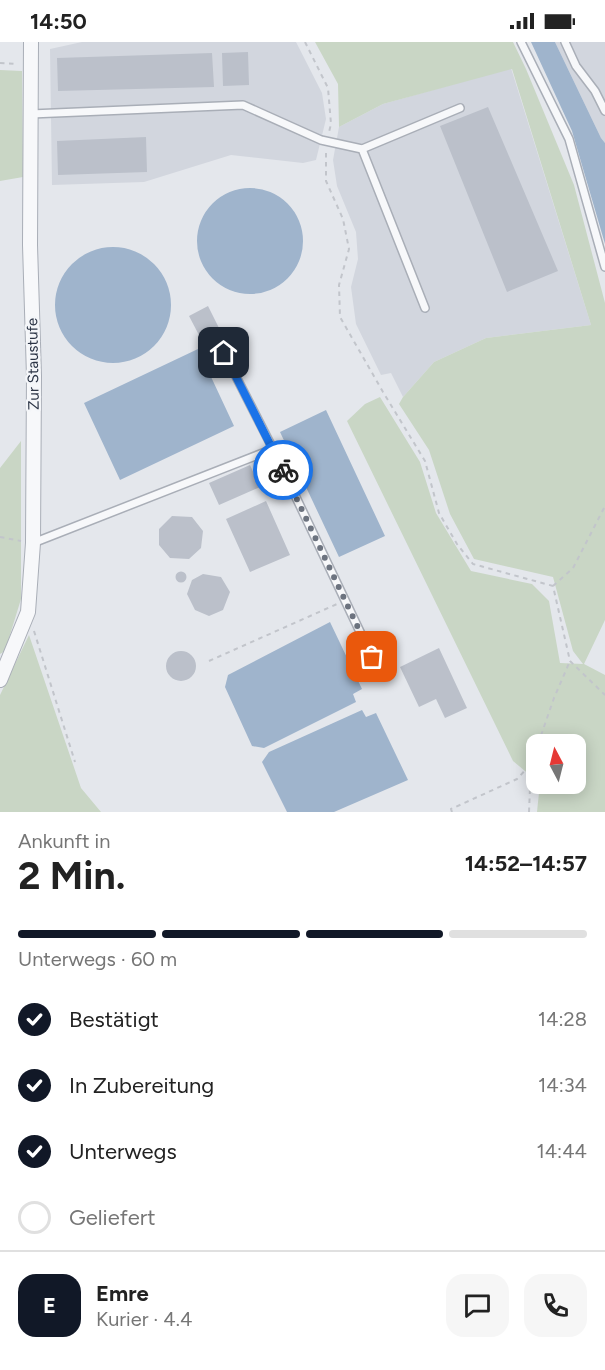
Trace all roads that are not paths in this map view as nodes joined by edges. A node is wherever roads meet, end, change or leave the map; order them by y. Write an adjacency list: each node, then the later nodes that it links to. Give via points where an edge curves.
1 (31, 42): 6 (street, Zur Staustufe)
2 (521, 42): 8 (lane, via 569,139)
3 (565, 42): 5 (lane)
4 (460, 108): 7 (lane)
5 (605, 111)
6 (31, 114): 7 (lane, via 243,105 328,141); 12 (street, Zur Staustufe)
7 (362, 149): 9 (lane)
8 (605, 267)
9 (425, 308)
10 (224, 353): 11 (lane)
11 (273, 449): 12 (lane); 13 (lane)
12 (33, 543): 14 (street, Zur Staustufe, via 28,612)
13 (372, 657)
14 (0, 680)

